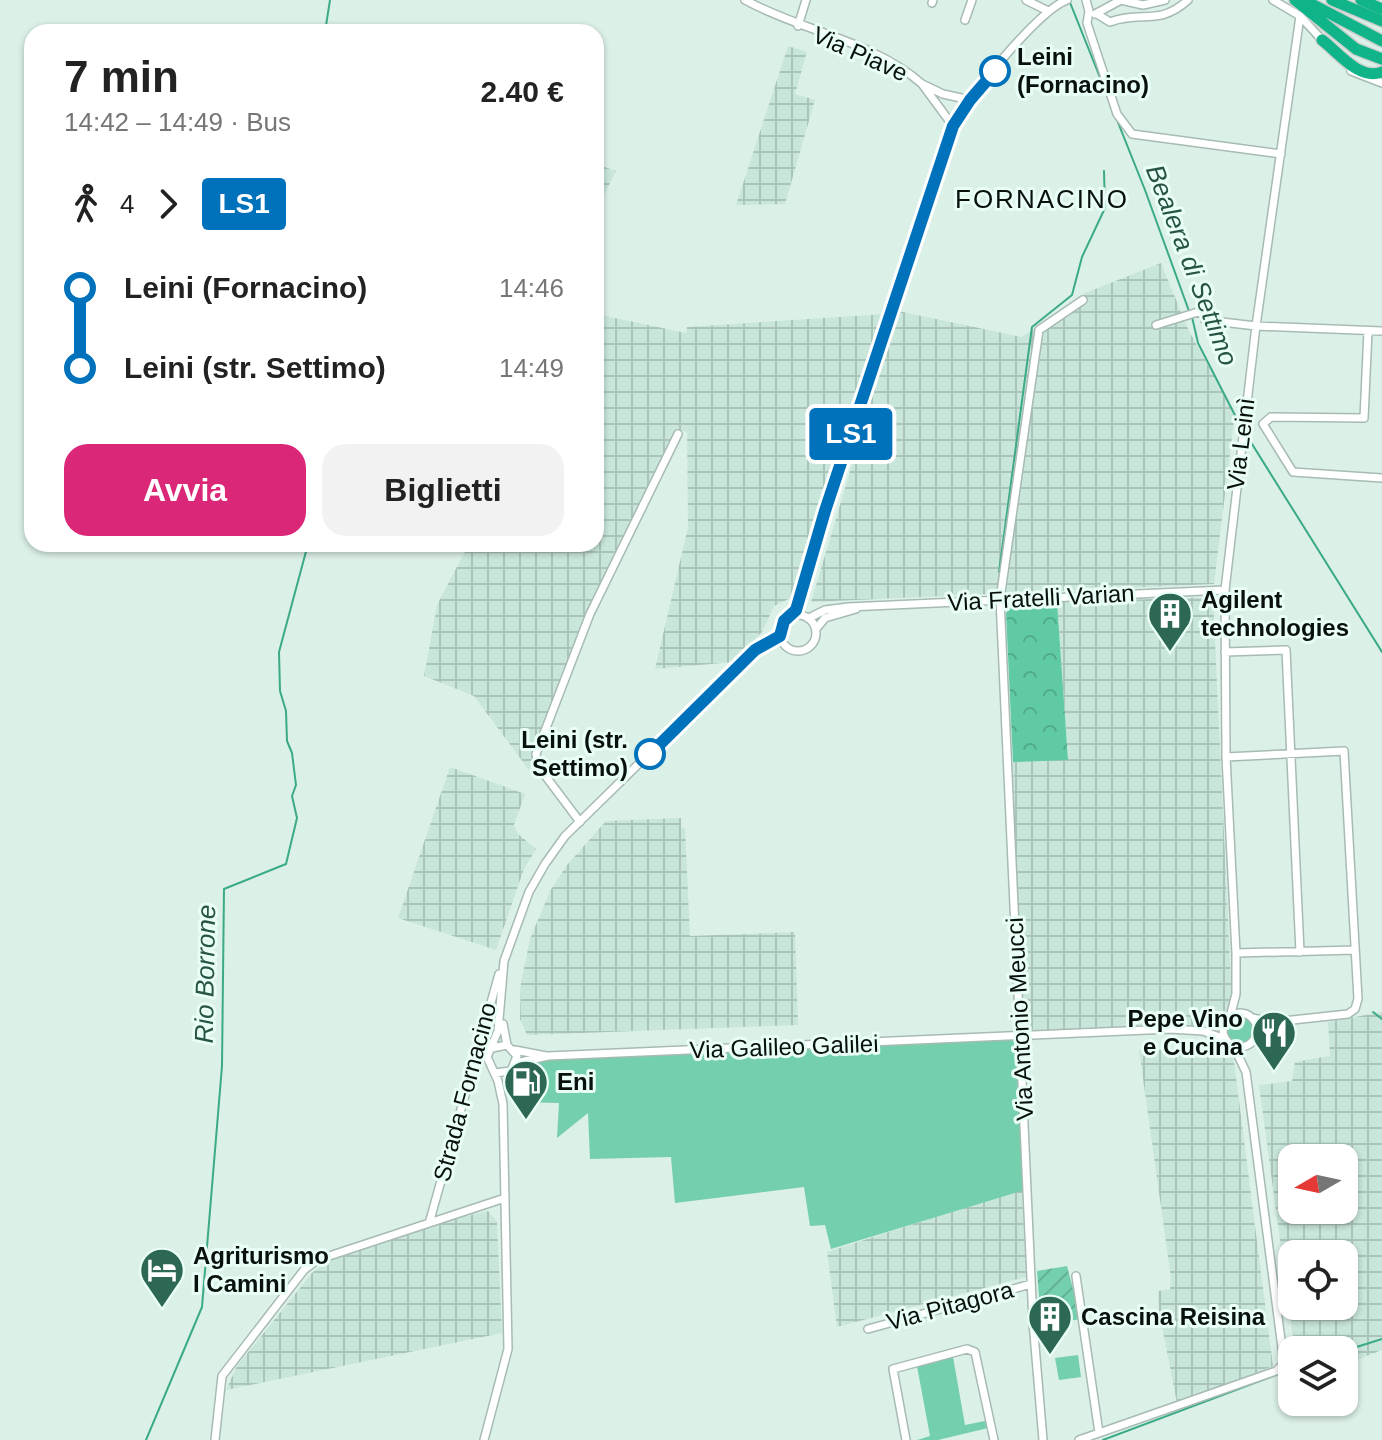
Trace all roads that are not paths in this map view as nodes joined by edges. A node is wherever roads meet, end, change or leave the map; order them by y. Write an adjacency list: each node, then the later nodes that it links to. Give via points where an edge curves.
1 (745, 0): 24 (street, Via Piave)
2 (806, 0): 24 (street)
3 (972, 0): 22 (street)
4 (1026, 0): 19 (street)
5 (1066, 0): 19 (street)
6 (1121, 0): 7 (street, via 1143,5); 16 (street)
7 (1165, 0)
8 (1188, 0): 21 (street, via 1167,14)
9 (1273, 0): 20 (street)
10 (1295, 0): 27 (highway, via 1360,52)
11 (1304, 0): 26 (highway)
12 (1332, 0): 23 (highway)
13 (1361, 0): 18 (highway)
14 (1373, 0): 15 (highway)
15 (1382, 1)
16 (1106, 5): 17 (street); 21 (street)
17 (1087, 6): 21 (street, via 1107,21); 33 (street, via 1087,23 1117,114 1132,134)
18 (1382, 9)
19 (1048, 11): 31 (street)
20 (1300, 16): 25 (street); 33 (street, Via Leinì)
21 (1118, 17)
22 (965, 20)
23 (1382, 20)
24 (798, 26): 30 (street, Via Piave, via 884,59)
25 (1322, 40): 28 (highway, via 1361,71); 29 (street, via 1350,70)
26 (1382, 41)
27 (1382, 59)
28 (1382, 72)
29 (1382, 83)
30 (922, 84): 31 (street, Via Piave); 32 (street, Via Piave)
31 (970, 100): 32 (street)
32 (953, 126): 41 (street)
33 (1281, 154): 36 (street, Via Leinì)
34 (1083, 300): 43 (street, Via Antonio Meucci, via 1039,330)
35 (1156, 325): 36 (street, via 1189,313)
36 (1256, 326): 37 (street); 42 (street, Via Leinì)
37 (1368, 331): 38 (street); 40 (street, via 1364,418 1271,417 1263,424 1293,472)
38 (1382, 331)
39 (678, 434): 54 (street, via 590,614 536,754 538,766)
40 (1382, 478)
41 (805, 581): 45 (street); 46 (street, via 803,606)
42 (1225, 590): 43 (street, Via Fratelli Varian); 50 (street, Via Leinì)
43 (1000, 599): 44 (street, Via Fratelli Varian); 66 (street, Via Antonio Meucci)
44 (856, 609): 46 (street, Via Fratelli Varian, via 834,608); 47 (street, Via Fratelli Varian, via 825,618)
45 (793, 615): 46 (street); 48 (street, via 784,621)
46 (808, 617): 47 (street)
47 (816, 629): 49 (street, via 815,641 805,650)
48 (780, 636): 49 (street); 51 (street, Strada Fornacino, via 761,645)
49 (785, 645): 51 (street, Strada Fornacino, via 771,644)
50 (1225, 652): 52 (street, via 1286,650); 53 (street, Via Leinì)
51 (749, 659): 54 (street, Strada Fornacino)
52 (1291, 754): 53 (street); 55 (street, via 1344,751); 57 (street)
53 (1226, 757): 58 (street, Via Leinì)
54 (580, 822): 56 (street, Strada Fornacino, via 554,850 529,892)
55 (1355, 950): 57 (street); 63 (street, via 1355,1009)
56 (508, 952): 59 (street, Strada Fornacino); 71 (street, Strada Fornacino, via 503,1017)
57 (1300, 952): 58 (street)
58 (1236, 953): 60 (street, Via Leinì)
59 (503, 965): 70 (street, Strada Fornacino); 79 (street, Strada Fornacino)
60 (1236, 994): 61 (street); 62 (street)
61 (1249, 1016): 62 (street); 63 (street); 65 (street)
62 (1227, 1019): 64 (street); 67 (street)
63 (1274, 1022): 65 (street)
64 (1203, 1031): 66 (street, Via Galileo Galilei); 67 (street)
65 (1257, 1033): 68 (street)
66 (1021, 1037): 72 (street, Via Galileo Galilei); 81 (street, Via Antonio Meucci)
67 (1225, 1039): 69 (street)
68 (1251, 1044): 69 (street); 74 (street)
69 (1234, 1047): 74 (street)
70 (492, 1048): 71 (street); 75 (street, via 487,1061)
71 (510, 1048): 72 (street, Via Galileo Galilei); 73 (street)
72 (548, 1056): 73 (street, Via Galileo Galilei)
73 (516, 1063): 76 (street)
74 (1246, 1072): 83 (street, via 1284,1363 1276,1371)
75 (495, 1073): 76 (street); 77 (street)
76 (508, 1073): 77 (street)
77 (503, 1104): 78 (street)
78 (505, 1198): 79 (street, Strada Fornacino); 85 (street, via 508,1349)
79 (430, 1220): 84 (street, Strada Fornacino, via 330,1253 304,1270 222,1376)
80 (1076, 1276): 83 (street)
81 (1031, 1284): 82 (street, Via Pitagora); 88 (street, Via Antonio Meucci)
82 (868, 1329)
83 (1099, 1433): 89 (street)
84 (215, 1440)
85 (484, 1440)
86 (906, 1440): 87 (street, via 893,1369 967,1349 975,1352)
87 (994, 1440)
88 (1043, 1440)
89 (1079, 1440)

